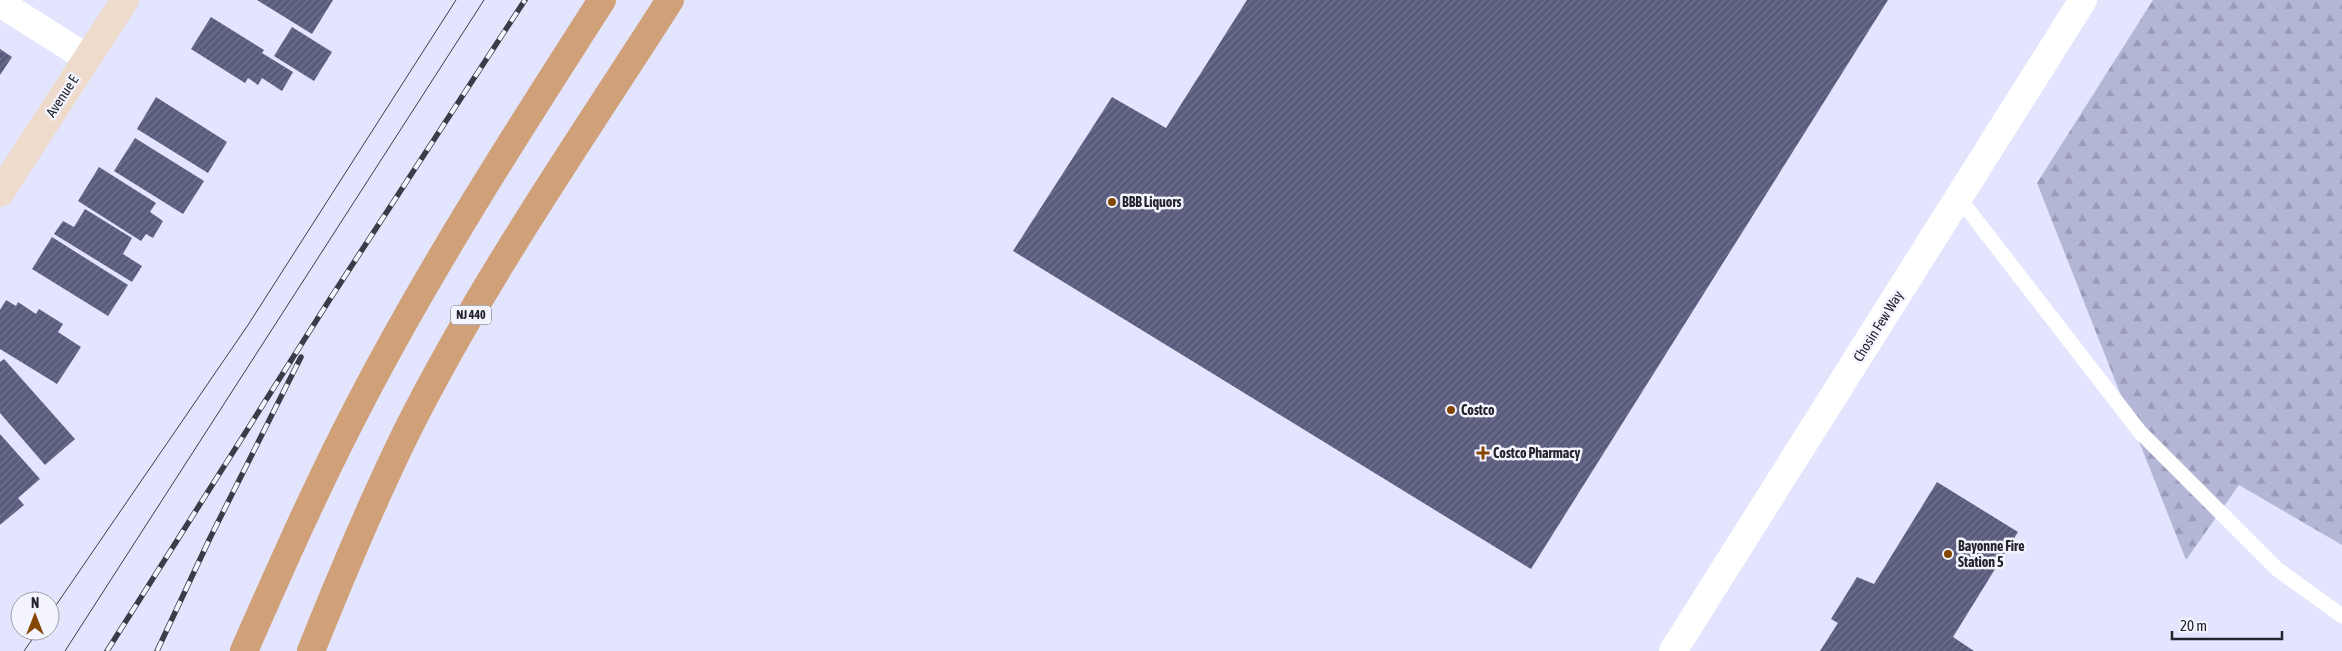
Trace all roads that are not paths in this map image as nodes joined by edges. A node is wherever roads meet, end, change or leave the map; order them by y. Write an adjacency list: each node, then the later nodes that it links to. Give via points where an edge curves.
1 (124, 0): 6 (main road, Avenue E)
2 (602, 0): 10 (highway, via 443,255 361,401 292,542)
3 (670, 0): 11 (highway, NJ 440, via 488,285 408,429 346,563)
4 (2083, 0): 8 (street, Chosin Few Way)
5 (0, 3): 6 (street)
6 (87, 58): 7 (main road, Avenue E)
7 (0, 193)
8 (1959, 198): 9 (lane, via 2140,432 2277,569); 12 (street, Chosin Few Way)
9 (2342, 616)
10 (244, 651)
11 (311, 651)
12 (1673, 651)

